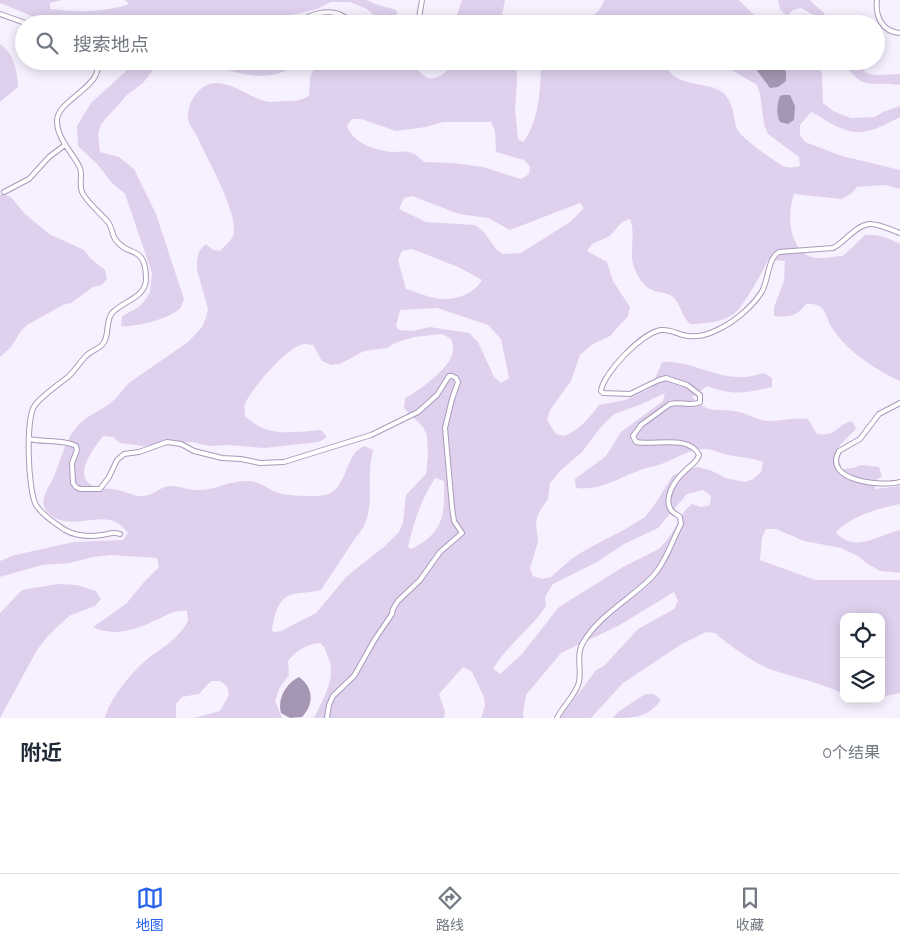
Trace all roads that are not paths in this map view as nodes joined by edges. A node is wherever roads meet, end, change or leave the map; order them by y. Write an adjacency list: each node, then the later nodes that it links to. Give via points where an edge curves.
1 (422, 0): 6 (street)
2 (877, 0): 7 (street)
3 (0, 14): 8 (street)
4 (312, 15): 5 (street, via 326,12)
5 (340, 15)
6 (420, 15)
7 (878, 15)
8 (15, 19)
9 (885, 28): 10 (street)
10 (900, 33)
11 (97, 70): 12 (street, via 92,82 61,110 57,118)
12 (65, 146): 13 (street, via 49,157 29,179); 16 (street, via 81,170 82,193 110,224 117,242 143,259 146,284 142,292 111,314 102,345 35,405 31,413)
13 (4, 192)
14 (900, 233): 20 (street, via 869,224 833,248 779,252 772,259 761,294 732,322 700,336 656,331 621,358 610,372 602,384 603,393 630,394 666,378 686,385 700,395 700,402 696,404 670,404 641,425 633,436 640,443 679,443 693,447 699,454 674,483 668,500 681,524 662,561 653,576 583,642 578,657 579,684)
15 (900, 403): 17 (street, via 878,414 860,439 839,451 836,460 842,472 863,481 874,484)
16 (29, 439): 18 (street, via 33,494 42,512 74,534); 19 (street, via 72,443 77,450 72,463 73,483 80,489 100,489 120,456 167,442 222,458 260,463 284,462 372,435 418,412 436,395 449,376 456,378 458,382 445,428 454,521 462,533 440,552 420,580 398,600 354,676 333,696)
17 (900, 482)
18 (120, 534)
19 (327, 718)
20 (557, 718)

